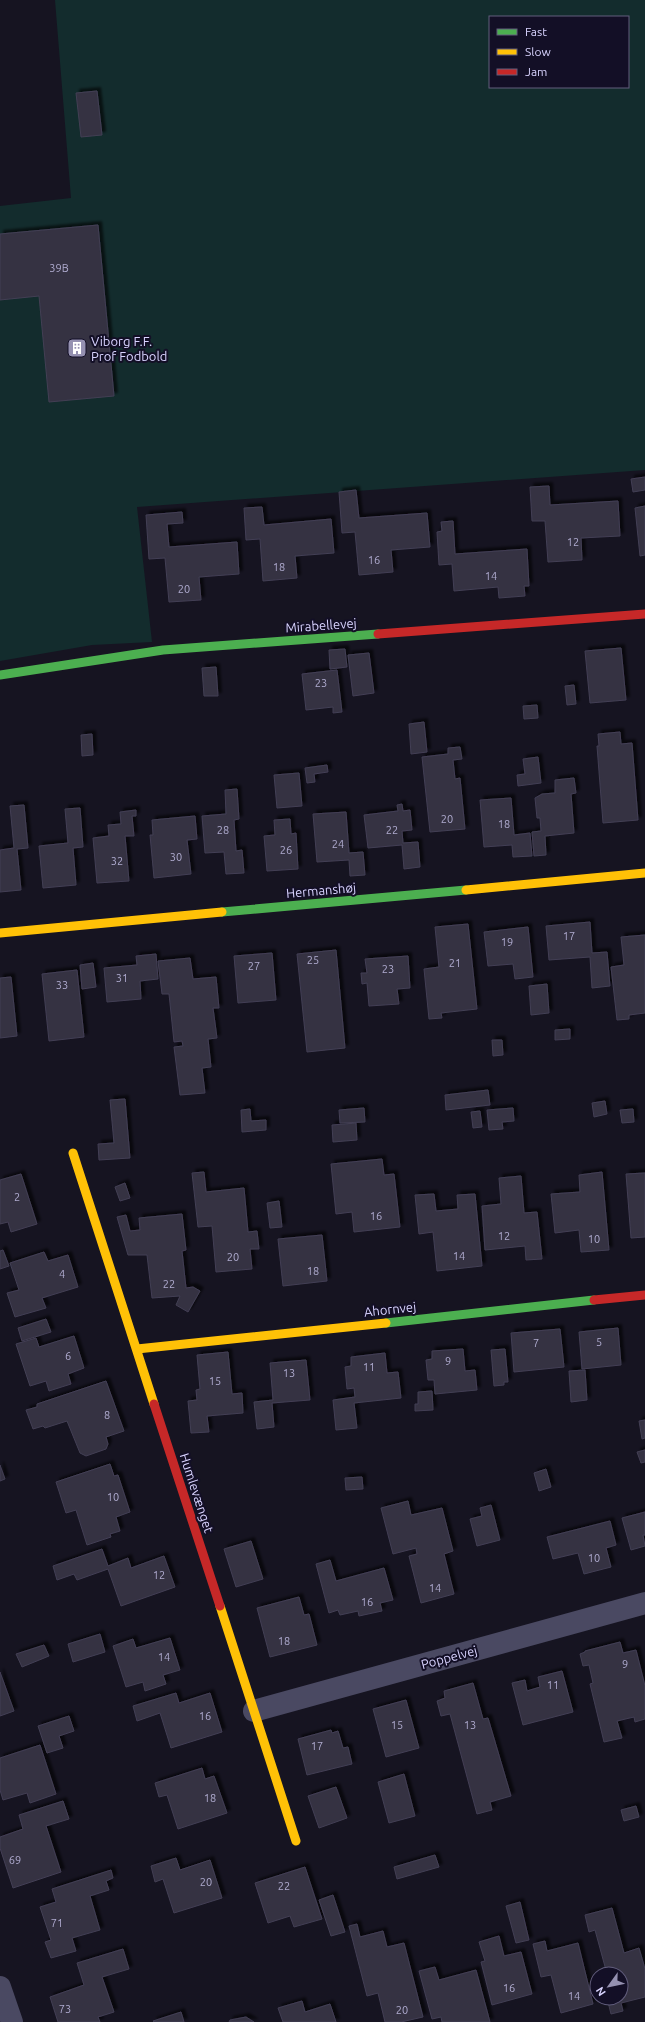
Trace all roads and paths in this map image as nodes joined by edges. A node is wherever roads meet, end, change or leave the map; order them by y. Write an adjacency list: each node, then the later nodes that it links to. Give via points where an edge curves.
1 (645, 614): 2 (street, Mirabellevej, via 162,650)
2 (0, 675)
3 (645, 873): 4 (street, Hermanshøj)
4 (0, 933)
5 (73, 1153): 7 (street, Humlevænget)
6 (645, 1295): 7 (street, Ahornvej)
7 (137, 1349): 9 (street, Humlevænget)
8 (645, 1603): 9 (street, Poppelvej)
9 (254, 1711): 10 (street, Humlevænget)
10 (296, 1841)
11 (0, 1987): 12 (street)
12 (12, 2022)

